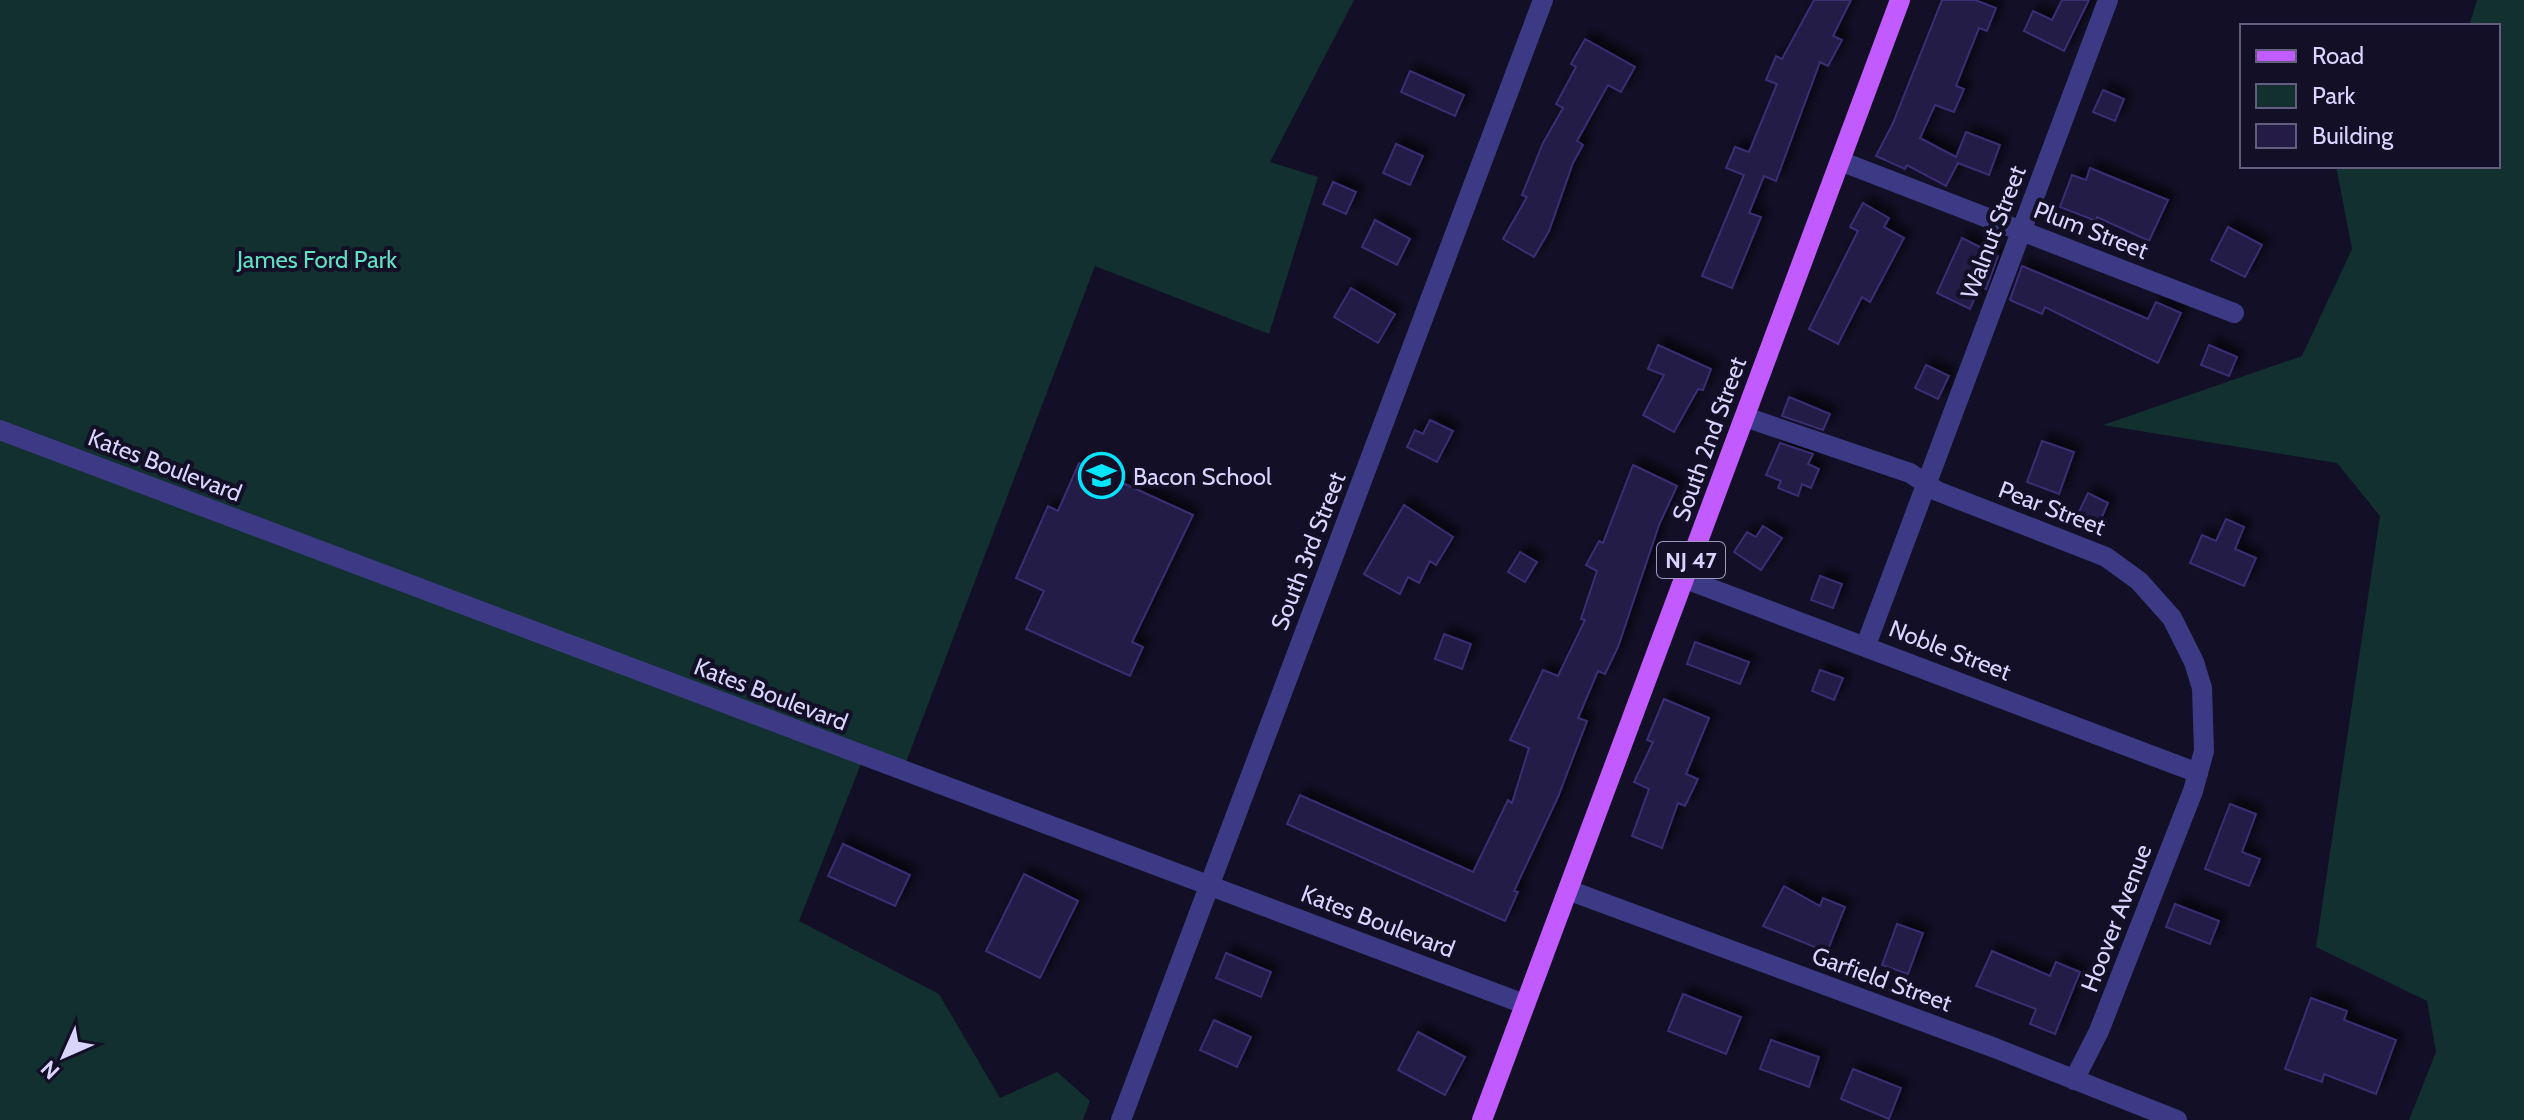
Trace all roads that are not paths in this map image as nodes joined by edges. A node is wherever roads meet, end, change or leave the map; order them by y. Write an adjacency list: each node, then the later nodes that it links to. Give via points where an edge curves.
1 (1543, 0): 13 (street, South 3rd Street)
2 (1900, 0): 4 (main road, South 2nd Street / NJ 47)
3 (2108, 0): 5 (street, Walnut Street)
4 (1840, 161): 5 (street, Plum Street); 7 (main road, South 2nd Street / NJ 47)
5 (2021, 231): 6 (street, Plum Street); 9 (street, Walnut Street)
6 (2234, 313)
7 (1745, 417): 9 (street, Pear Street); 10 (main road, South 2nd Street / NJ 47)
8 (0, 430): 13 (street, Kates Boulevard)
9 (1924, 482): 11 (street, Walnut Street); 12 (street, Pear Street, via 2106,557 2157,599 2172,618 2202,688 2206,721)
10 (1683, 578): 11 (street, Noble Street); 14 (main road, South 2nd Street / NJ 47)
11 (1866, 645): 12 (street, Noble Street)
12 (2198, 773): 16 (street, Hoover Avenue, via 2099,1031)
13 (1209, 886): 15 (street, Kates Boulevard); 17 (street, South 3rd Street)
14 (1568, 890): 15 (main road, South 2nd Street / NJ 47); 16 (street, Garfield Street)
15 (1524, 1004): 18 (main road, South 2nd Street / NJ 47)
16 (2074, 1080): 19 (street, Garfield Street)
17 (1121, 1120)
18 (1482, 1120)
19 (2177, 1120)

